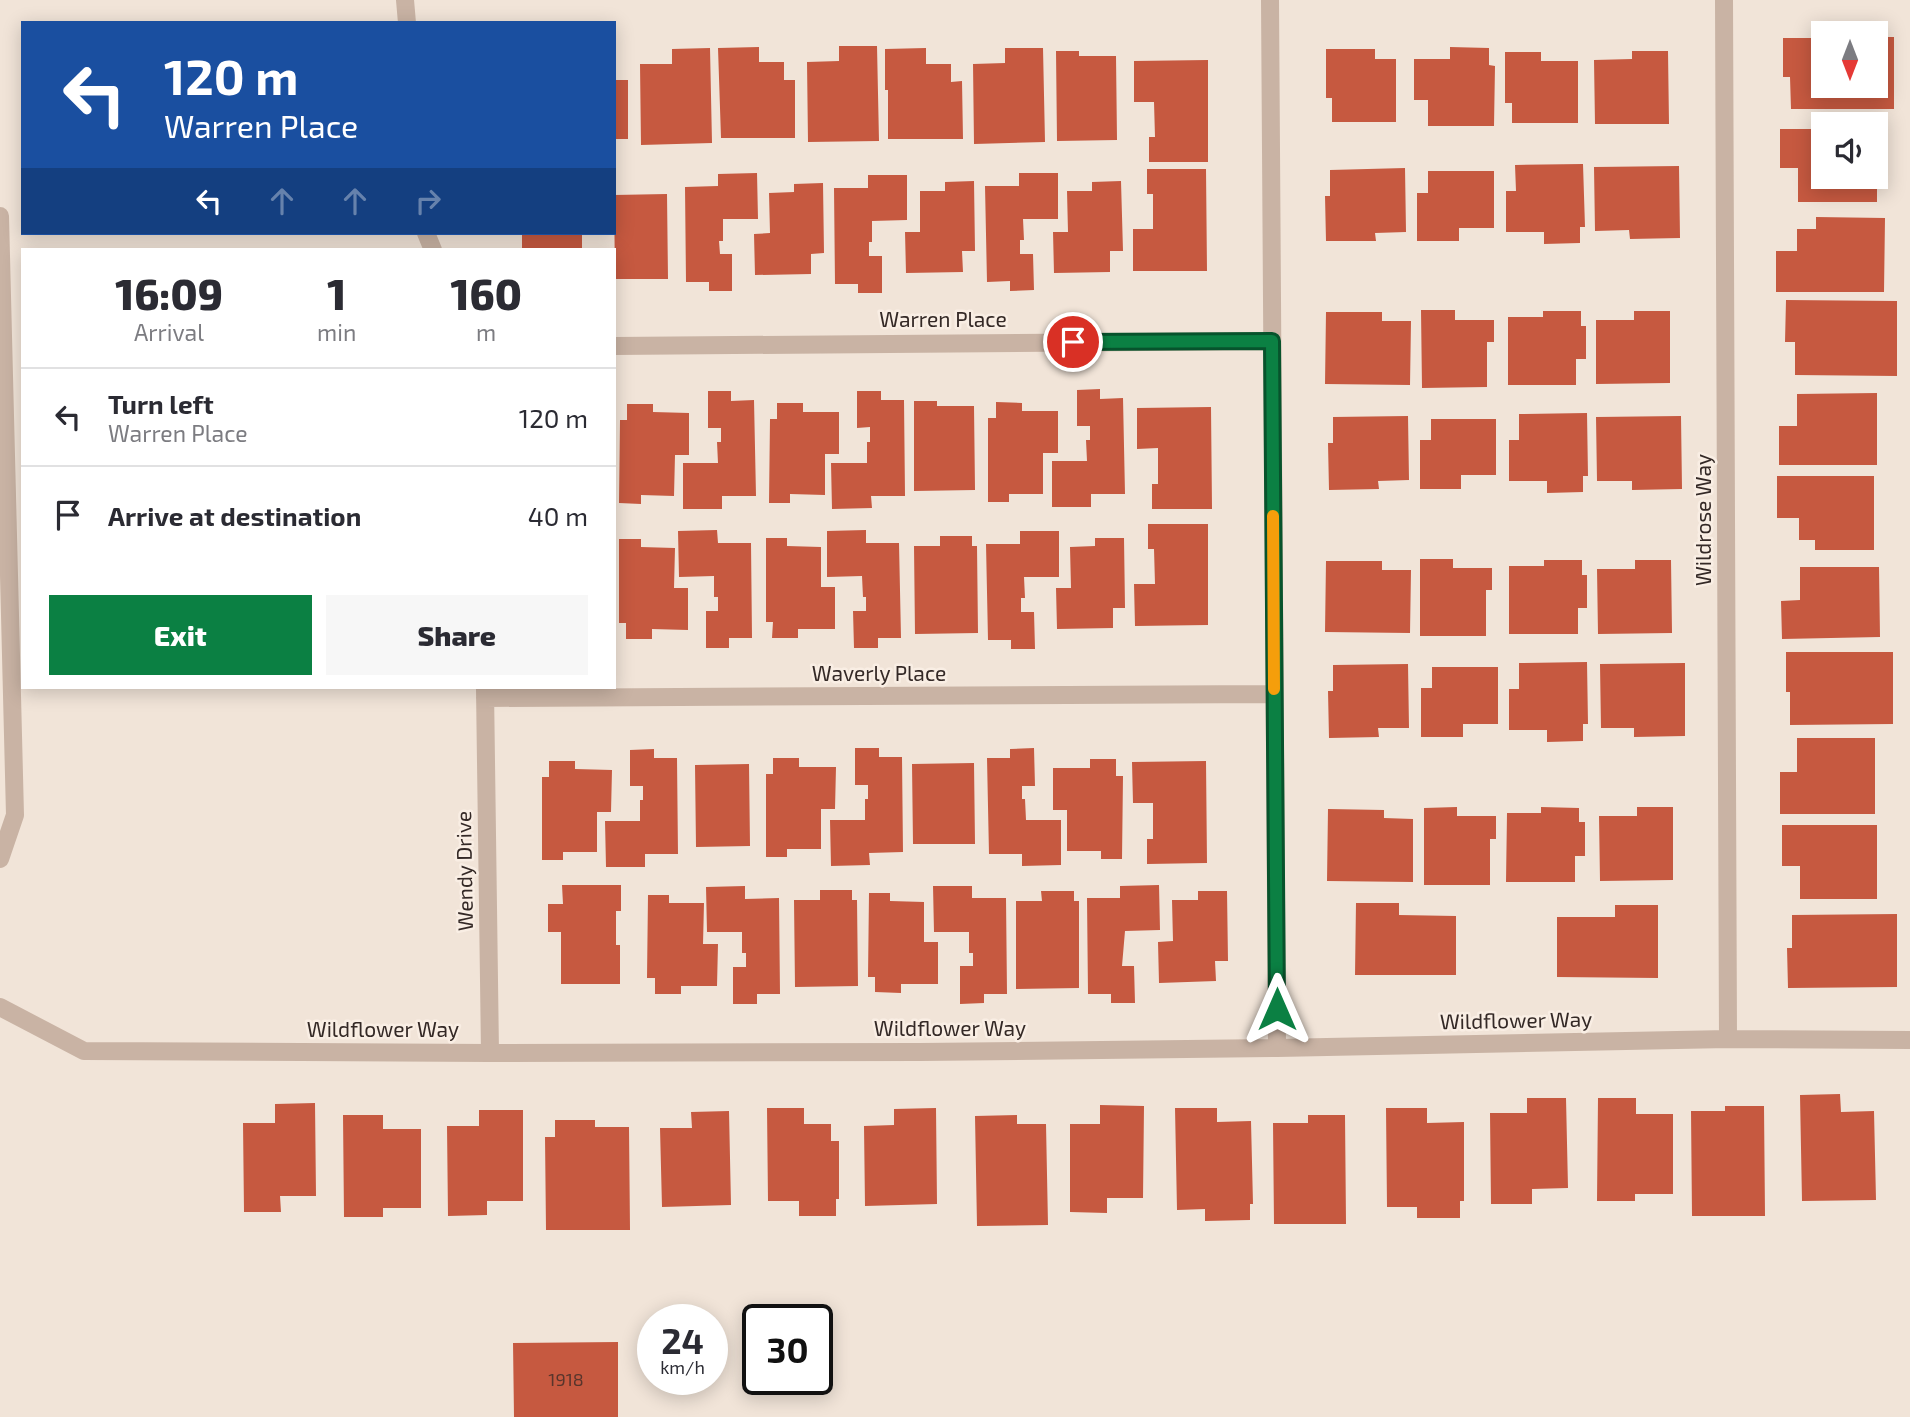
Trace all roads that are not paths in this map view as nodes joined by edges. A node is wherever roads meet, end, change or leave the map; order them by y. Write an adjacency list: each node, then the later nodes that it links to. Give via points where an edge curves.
1 (405, 0): 4 (street)
2 (1270, 0): 6 (street)
3 (1724, 0): 12 (street, Wildrose Way)
4 (407, 21)
5 (0, 216): 10 (street, via 15,815)
6 (1272, 341): 7 (street, Warren Place); 9 (street)
7 (616, 346)
8 (485, 693): 9 (street, Waverly Place); 15 (street, Wendy Drive)
9 (1274, 694): 14 (street)
10 (0, 859)
11 (0, 1007): 15 (street, Wildflower Way, via 84,1051)
12 (1728, 1039): 13 (street, Wildflower Way); 14 (street, Wildflower Way)
13 (1910, 1040)
14 (1277, 1048): 15 (street, Wildflower Way)
15 (490, 1053)

